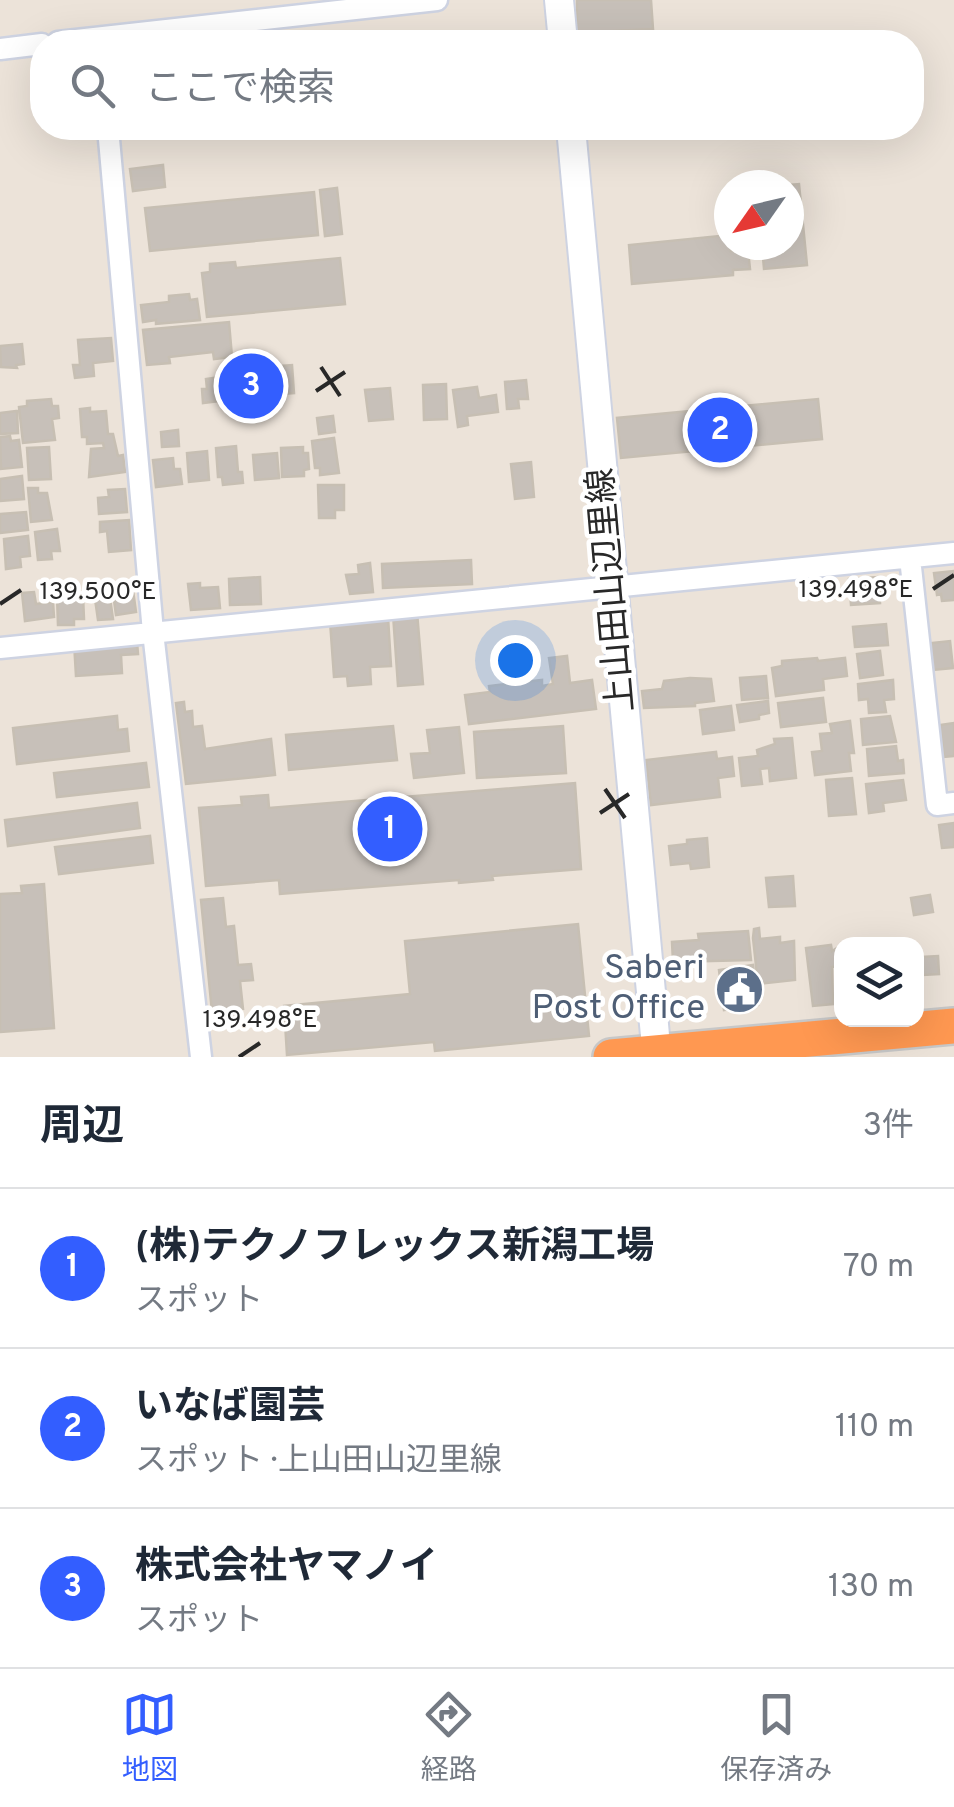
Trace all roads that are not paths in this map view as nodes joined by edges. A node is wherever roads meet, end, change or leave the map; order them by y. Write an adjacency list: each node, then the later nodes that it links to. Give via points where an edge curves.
1 (438, 0): 3 (street)
2 (559, 0): 5 (main road)
3 (324, 6): 4 (street)
4 (166, 30)
5 (562, 30)
6 (30, 45): 7 (street)
7 (0, 49)
8 (109, 140): 13 (street)
9 (572, 140): 12 (main road, 上山田山辺里線)
10 (954, 553): 11 (street)
11 (910, 558): 12 (street); 15 (street, via 937,805)
12 (613, 589): 13 (street); 18 (main road, 上山田山辺里線)
13 (153, 632): 14 (street); 19 (street)
14 (0, 648)
15 (954, 803)
16 (954, 1026): 17 (highway)
17 (872, 1045): 18 (highway)
18 (657, 1055): 20 (highway)
19 (201, 1057)
20 (611, 1057)

